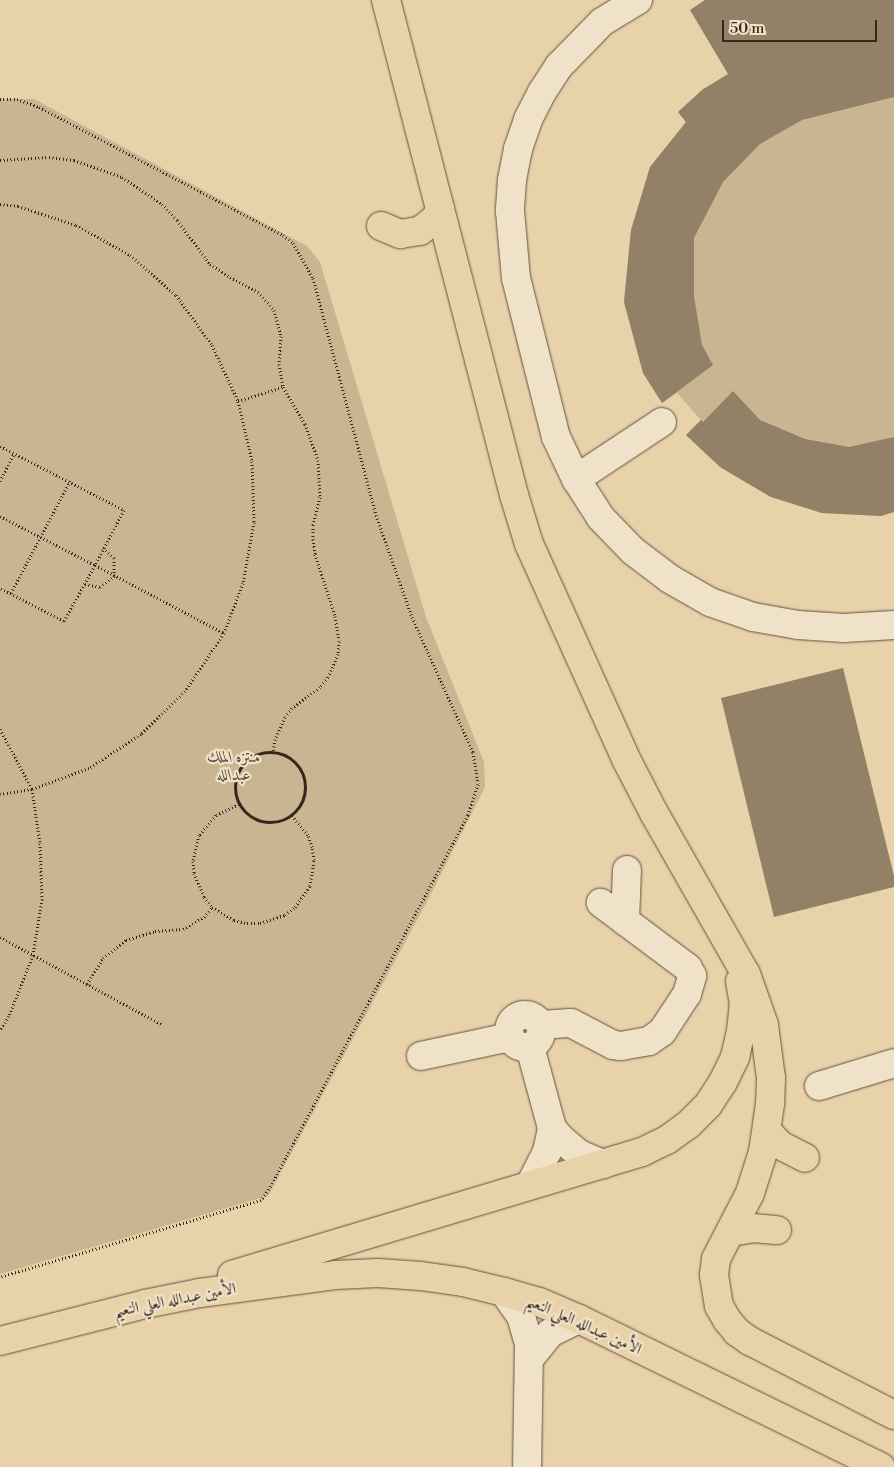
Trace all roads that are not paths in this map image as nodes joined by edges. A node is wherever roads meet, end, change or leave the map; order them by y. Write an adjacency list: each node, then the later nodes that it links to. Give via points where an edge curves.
1 (386, 0): 3 (main road)
2 (638, 0): 6 (street, via 602,22 559,66 528,120 512,180 510,211 516,278 556,438)
3 (440, 209): 4 (main road, via 436,218 420,231 400,234); 11 (main road, via 529,544 640,786)
4 (381, 226)
5 (662, 422): 6 (street)
6 (576, 479): 7 (street, via 601,518 633,551 670,579 710,602 753,617 798,625 844,628)
7 (894, 626)
8 (627, 870): 10 (street)
9 (602, 903): 10 (street)
10 (625, 921): 12 (street, via 688,968 692,976 687,994 662,1032 648,1041 621,1046 571,1023)
11 (733, 951): 17 (main road, via 750,983 764,1025 771,1078); 19 (main road, via 744,1004 734,1057 723,1082 708,1105 667,1140)
12 (527, 1036): 13 (street); 16 (street)
13 (421, 1056)
14 (894, 1063): 15 (street)
15 (819, 1086)
16 (552, 1128): 19 (street, via 579,1154); 20 (street, via 547,1152)
17 (767, 1131): 18 (main road, via 780,1144); 22 (main road, via 758,1173)
18 (805, 1158)
19 (603, 1164): 20 (main road)
20 (530, 1185): 24 (main road, via 301,1253)
21 (777, 1230): 22 (main road, via 753,1228)
22 (731, 1232): 28 (main road, via 716,1260 714,1275 715,1291 727,1320 737,1332)
23 (504, 1292): 24 (main road, الأمين عبدالله العلي النعيم, via 463,1282 378,1273 335,1275 200,1293); 25 (main road, الأمين عبدالله العلي النعيم); 27 (street, via 521,1316)
24 (146, 1304): 26 (main road, الأمين عبدالله العلي النعيم)
25 (579, 1319): 27 (street, via 550,1333); 29 (main road, الأمين عبدالله العلي النعيم)
26 (0, 1341)
27 (530, 1358): 30 (street)
28 (894, 1415)
29 (844, 1457): 31 (main road, الأمين عبدالله العلي النعيم)
30 (527, 1467)
31 (881, 1467)

